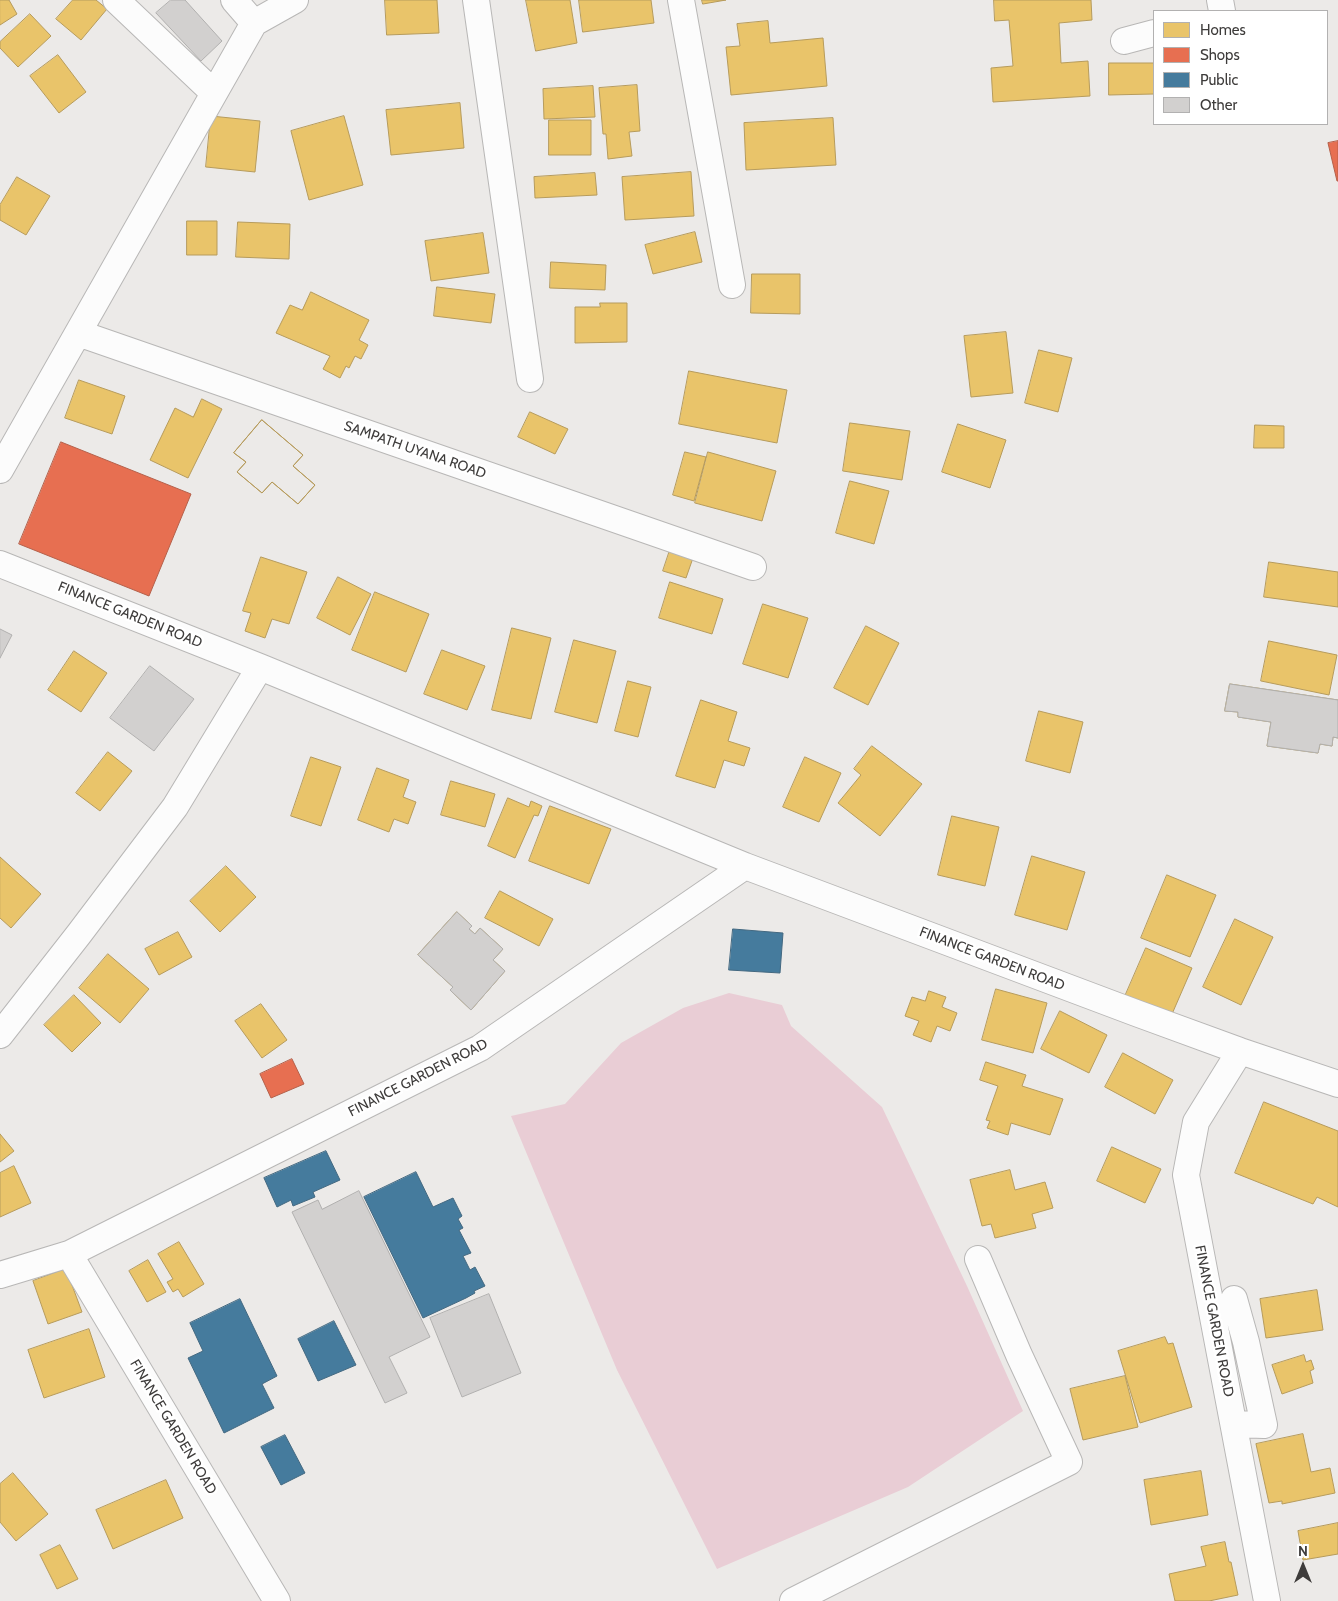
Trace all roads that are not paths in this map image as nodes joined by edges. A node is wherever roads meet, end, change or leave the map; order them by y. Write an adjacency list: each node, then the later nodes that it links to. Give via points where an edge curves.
1 (116, 0): 9 (street)
2 (234, 0): 6 (street)
3 (295, 0): 6 (street)
4 (476, 0): 12 (street)
5 (680, 0): 10 (street)
6 (254, 22): 9 (street)
7 (1153, 33): 8 (street)
8 (1124, 41)
9 (214, 93): 11 (street)
10 (732, 285)
11 (78, 333): 13 (street); 15 (street, SAMPATH UYANA ROAD)
12 (530, 379)
13 (0, 470)
14 (0, 564): 16 (street, FINANCE GARDEN ROAD)
15 (753, 567)
16 (260, 667): 17 (street, FINANCE GARDEN ROAD); 18 (street, via 174,807)
17 (745, 866): 19 (street, FINANCE GARDEN ROAD); 21 (street, FINANCE GARDEN ROAD, via 480,1048)
18 (0, 1035)
19 (1240, 1051): 20 (street, FINANCE GARDEN ROAD); 25 (street, FINANCE GARDEN ROAD, via 1196,1122 1186,1175)
20 (1338, 1084)
21 (69, 1254): 23 (street, FINANCE GARDEN ROAD); 26 (street, FINANCE GARDEN ROAD)
22 (978, 1259): 27 (street, via 1069,1462)
23 (0, 1276)
24 (1234, 1299): 25 (street, via 1264,1426)
25 (1234, 1424): 28 (street, FINANCE GARDEN ROAD)
26 (277, 1601)
27 (793, 1601)
28 (1267, 1601)

